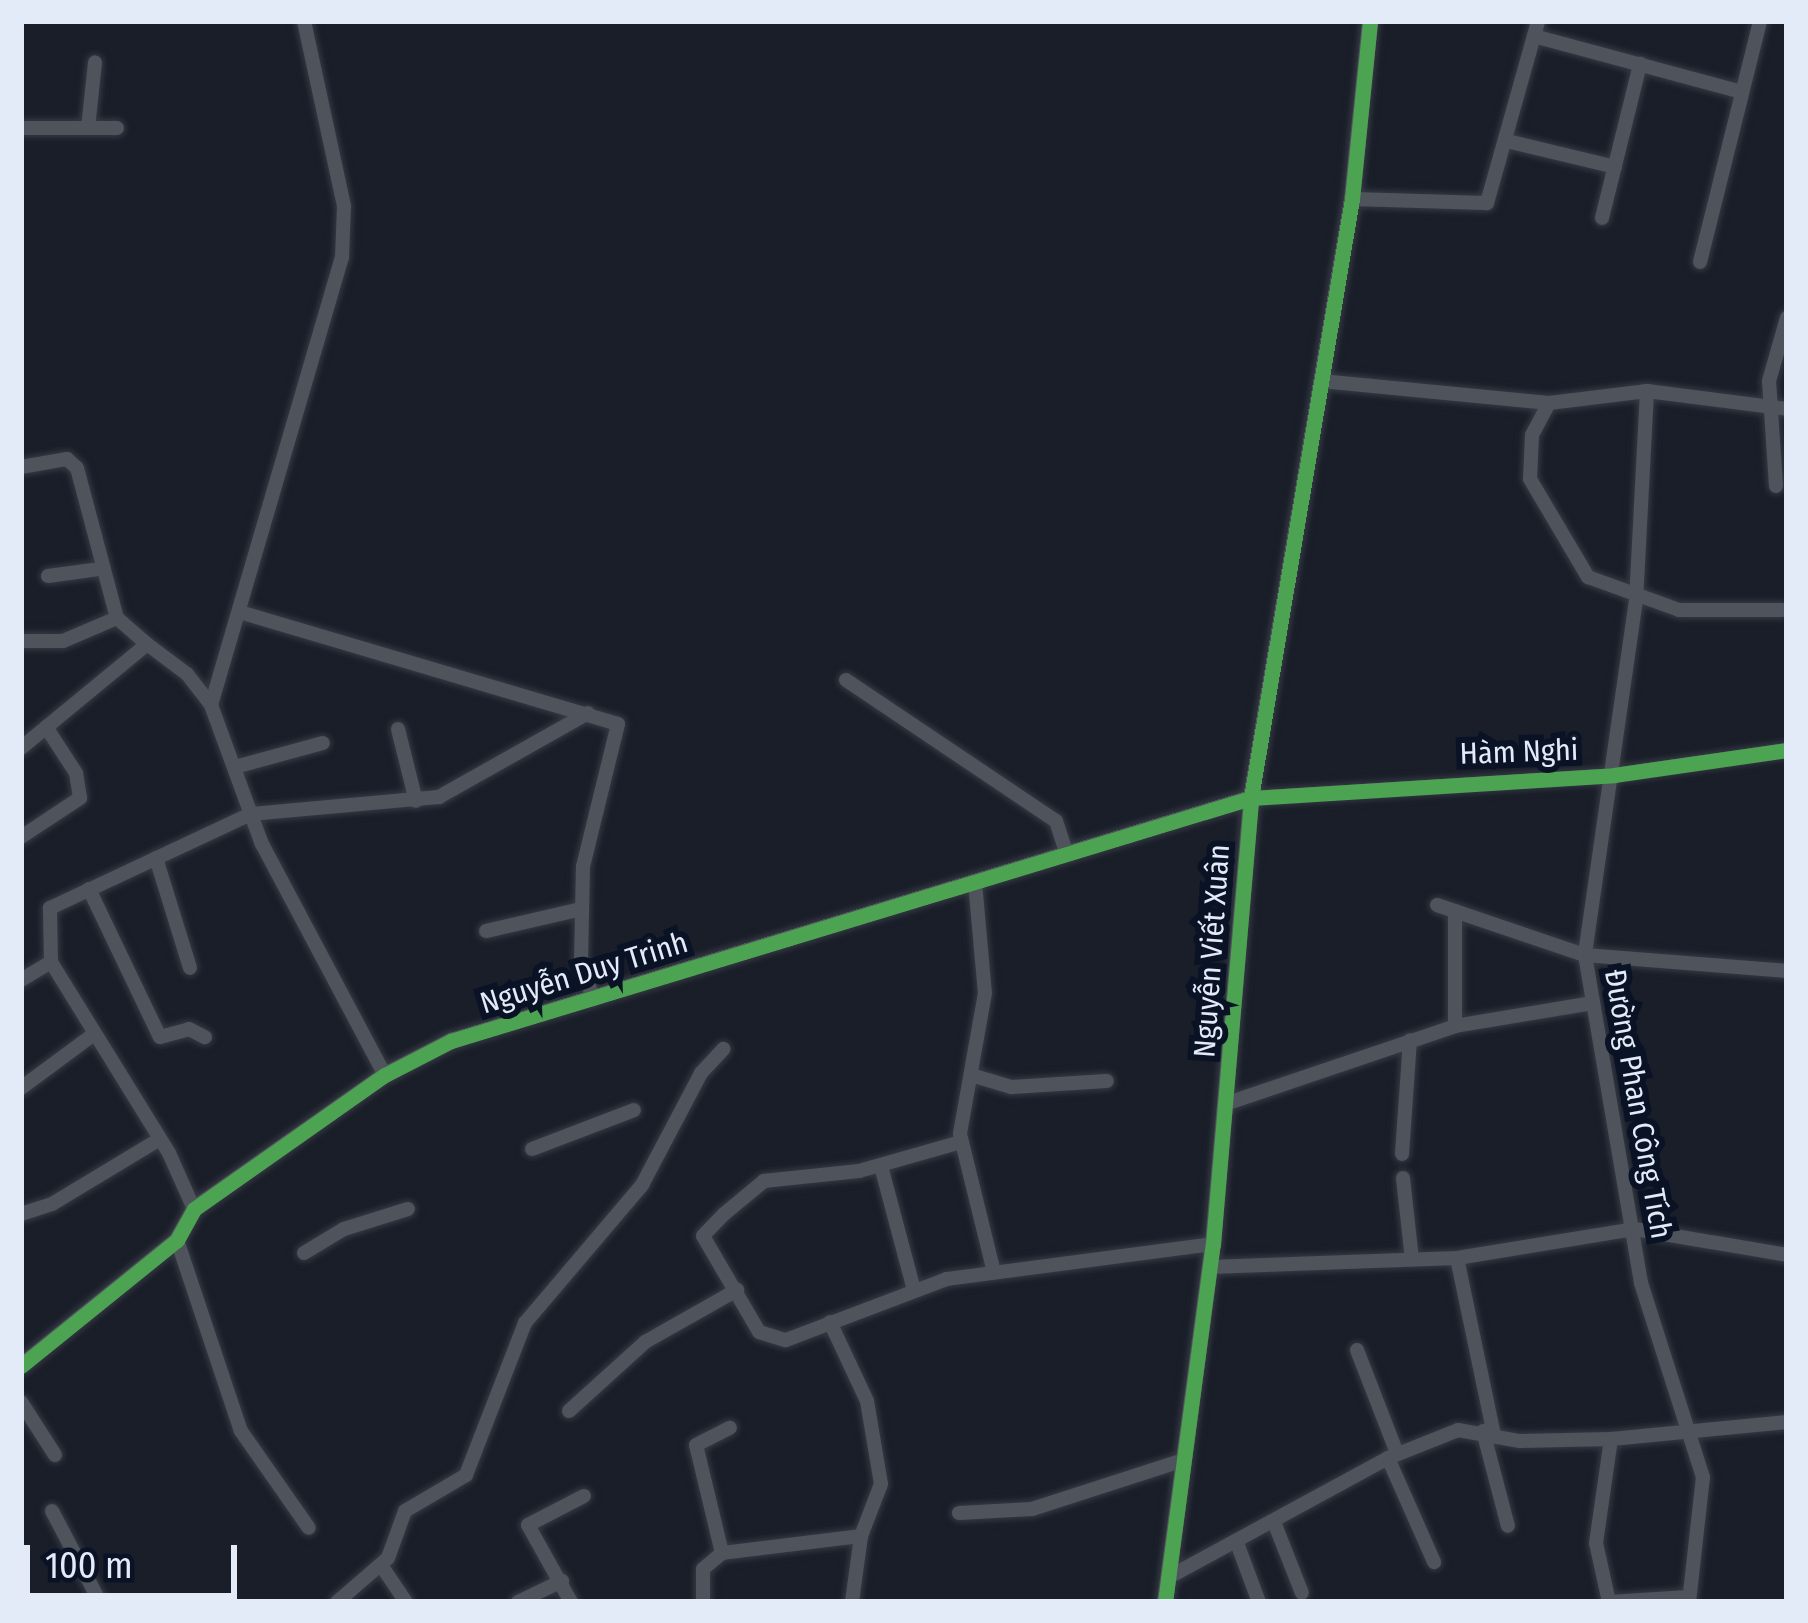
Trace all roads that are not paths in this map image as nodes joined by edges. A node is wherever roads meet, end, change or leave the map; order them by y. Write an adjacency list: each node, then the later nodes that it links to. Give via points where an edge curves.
1 (304, 21): 28 (street, via 344,206 342,258)
2 (1370, 21): 13 (street, Nguyễn Viết Xuân)
3 (1760, 21): 7 (street)
4 (1536, 28): 6 (street); 11 (street)
5 (95, 62): 9 (street)
6 (1640, 64): 7 (street); 12 (street)
7 (1742, 92): 15 (street)
8 (21, 128): 9 (street)
9 (88, 128): 10 (street)
10 (117, 128)
11 (1507, 142): 12 (street); 13 (street, via 1487,203)
12 (1615, 167): 14 (street)
13 (1352, 199): 17 (street, Nguyễn Viết Xuân)
14 (1602, 218)
15 (1700, 262)
16 (1787, 318): 20 (street, via 1770,372)
17 (1322, 381): 19 (street); 42 (street, Nguyễn Viết Xuân)
18 (1647, 391): 19 (street); 20 (street); 26 (street, Đường Phan Công Tích)
19 (1550, 404): 26 (street, via 1529,445 1534,492 1579,568)
20 (1770, 406): 21 (street); 23 (street)
21 (1787, 409)
22 (21, 467): 24 (street, via 67,459 77,469)
23 (1776, 485)
24 (99, 569): 25 (street); 29 (street)
25 (48, 576)
26 (1636, 601): 27 (street, via 1701,612); 41 (street, Đường Phan Công Tích)
27 (1781, 610)
28 (243, 613): 33 (street); 34 (street)
29 (118, 618): 30 (street, via 63,641); 31 (street)
30 (21, 641)
31 (147, 644): 33 (street); 35 (street)
32 (852, 683): 46 (street, via 1056,821)
33 (212, 705): 40 (street)
34 (588, 713): 43 (street, via 458,790); 51 (street, via 618,724 619,733 587,842)
35 (46, 727): 38 (street); 45 (street, via 76,773 80,798)
36 (398, 729): 43 (street)
37 (323, 743): 40 (street)
38 (21, 748)
39 (1787, 750): 41 (street, Hàm Nghi)
40 (236, 767): 44 (street)
41 (1614, 775): 42 (street, Hàm Nghi); 54 (street, Đường Phan Công Tích)
42 (1251, 798): 46 (street, Nguyễn Duy Trinh); 70 (street, Nguyễn Viết Xuân)
43 (416, 802): 44 (street)
44 (251, 814): 47 (street); 66 (street)
45 (21, 837)
46 (1067, 854): 48 (street, Nguyễn Duy Trinh)
47 (156, 858): 49 (street); 56 (street)
48 (974, 882): 59 (street, Nguyễn Duy Trinh); 67 (street, via 986,973)
49 (89, 889): 55 (street, via 50,908); 62 (street, via 160,1037 189,1029)
50 (1437, 905): 52 (street)
51 (581, 909): 53 (street); 59 (street, via 581,960)
52 (1455, 911): 54 (street); 61 (street)
53 (486, 932)
54 (1585, 955): 57 (street); 60 (street, Đường Phan Công Tích)
55 (51, 962): 58 (street); 63 (street)
56 (190, 968)
57 (1787, 971)
58 (21, 980)
59 (593, 999): 66 (street, Nguyễn Duy Trinh, via 451,1041)
60 (1593, 1004): 61 (street); 81 (street, Đường Phan Công Tích)
61 (1455, 1026): 64 (street)
62 (206, 1036)
63 (90, 1037): 69 (street); 72 (street)
64 (1410, 1040): 70 (street); 75 (street)
65 (723, 1049): 115 (street, via 701,1073 642,1185 525,1323 466,1474 405,1511)
66 (385, 1076): 78 (street, Nguyễn Duy Trinh)
67 (971, 1076): 68 (street, via 1031,1088); 73 (street)
68 (1107, 1081)
69 (21, 1088)
70 (1228, 1103): 83 (street, Nguyễn Viết Xuân)
71 (634, 1109): 74 (street)
72 (158, 1140): 78 (street); 80 (street)
73 (961, 1142): 76 (street); 89 (street)
74 (532, 1149)
75 (1402, 1154)
76 (881, 1166): 90 (street, via 756,1186 703,1236); 91 (street)
77 (1403, 1178): 87 (street)
78 (194, 1209): 82 (street, Nguyễn Duy Trinh)
79 (408, 1209): 84 (street, via 344,1229)
80 (21, 1214)
81 (1634, 1228): 85 (street); 86 (street); 99 (street, Đường Phan Công Tích, via 1641,1283)
82 (177, 1240): 94 (street, Nguyễn Duy Trinh); 110 (street, via 241,1431)
83 (1213, 1244): 88 (street, Nguyễn Viết Xuân); 89 (street)
84 (304, 1253)
85 (1787, 1255)
86 (1456, 1258): 87 (street); 100 (street)
87 (1412, 1259): 88 (street)
88 (1210, 1267): 104 (street, Nguyễn Viết Xuân)
89 (994, 1272): 91 (street)
90 (737, 1290): 92 (street, via 769,1338 786,1340); 96 (street, via 645,1342)
91 (914, 1290): 92 (street)
92 (830, 1322): 111 (street, via 867,1401 878,1453 880,1502)
93 (1357, 1349): 103 (street)
94 (21, 1366)
95 (21, 1402): 102 (street)
96 (568, 1411)
97 (1787, 1422): 99 (street)
98 (730, 1428): 113 (street, via 696,1445)
99 (1692, 1432): 101 (street); 119 (street, Đường Phan Công Tích, via 1702,1527)
100 (1489, 1433): 101 (street); 103 (street, via 1458,1430); 109 (street)
101 (1611, 1439): 129 (street, via 1596,1543)
102 (55, 1455)
103 (1393, 1455): 108 (street); 114 (street)
104 (1180, 1461): 107 (street, via 1032,1509); 116 (street, Nguyễn Viết Xuân)
105 (584, 1496): 117 (street, via 528,1525)
106 (52, 1511): 120 (street)
107 (959, 1513)
108 (1274, 1522): 112 (street); 118 (street)
109 (1508, 1526)
110 (309, 1528)
111 (861, 1536): 113 (street); 126 (street)
112 (1237, 1543): 116 (street); 128 (street)
113 (722, 1553): 125 (street, via 703,1568)
114 (1434, 1562)
115 (381, 1565): 121 (street); 122 (street)
116 (1168, 1577): 127 (street, Nguyễn Viết Xuân)
117 (562, 1581): 123 (street); 124 (street)
118 (1302, 1593)
119 (1689, 1600): 129 (street)
120 (100, 1602)
121 (338, 1602)
122 (406, 1602)
123 (518, 1602)
124 (572, 1602)
125 (703, 1602)
126 (852, 1602)
127 (1165, 1602)
128 (1259, 1602)
129 (1609, 1602)

